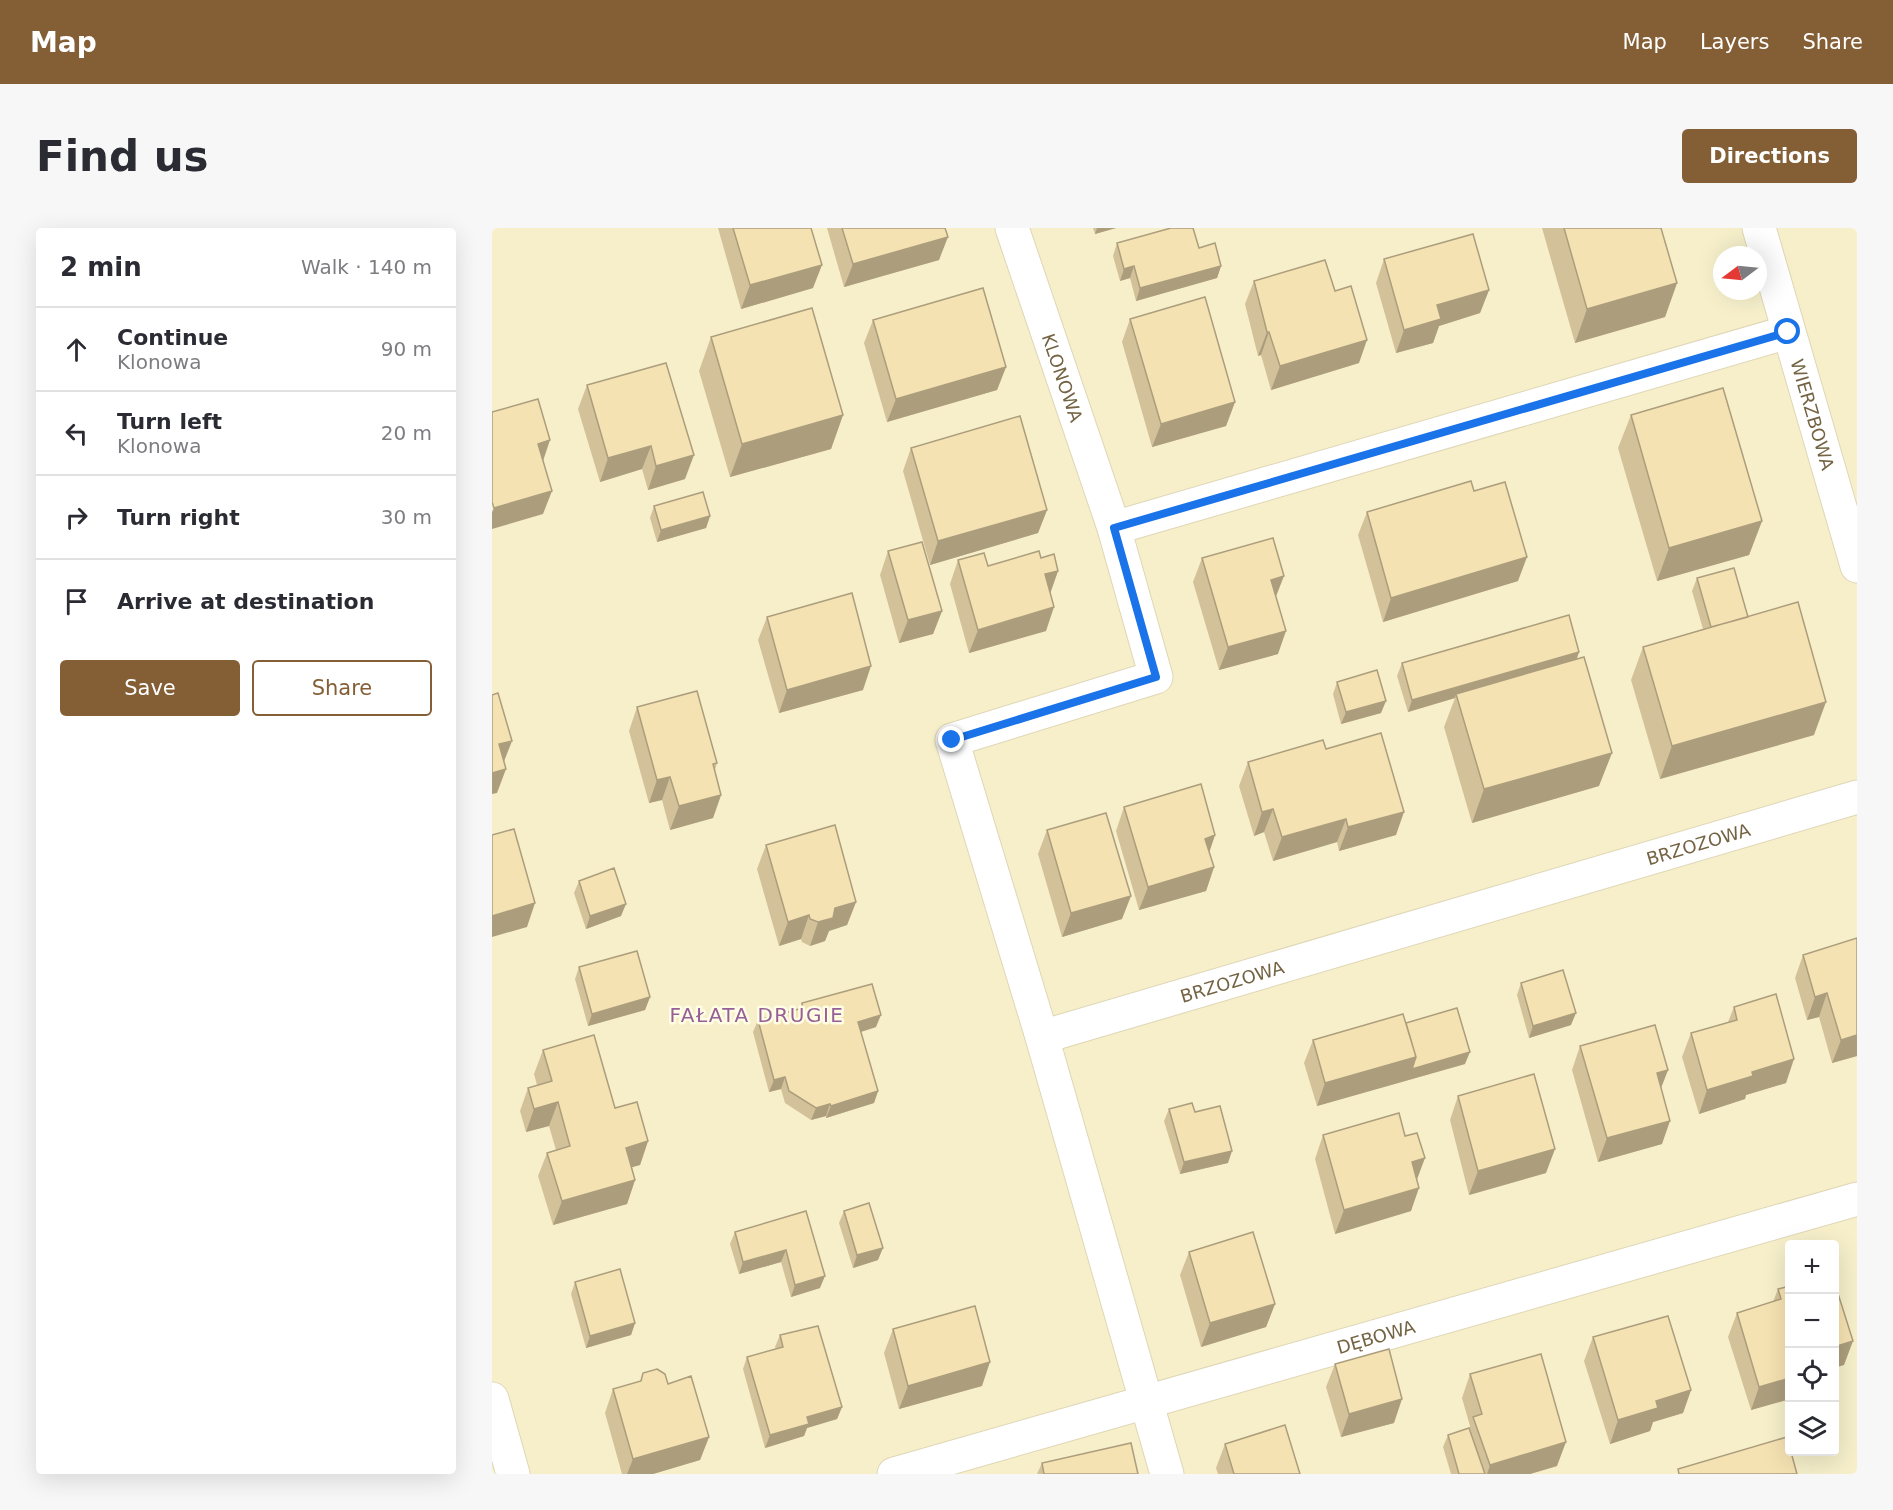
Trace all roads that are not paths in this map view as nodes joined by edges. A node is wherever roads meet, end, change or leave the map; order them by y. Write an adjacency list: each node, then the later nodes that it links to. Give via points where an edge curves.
1 (1012, 228): 4 (street, KLONOWA)
2 (1759, 228): 3 (street, WIERZBOWA)
3 (1788, 332): 4 (street); 5 (street, WIERZBOWA)
4 (1114, 528): 7 (street, KLONOWA, via 1156,677 952,740)
5 (1857, 566)
6 (1857, 797): 7 (street, BRZOZOWA)
7 (1042, 1037): 10 (street)
8 (1857, 1199): 10 (street, DĘBOWA)
9 (492, 1399): 11 (street)
10 (1146, 1403): 12 (street, DĘBOWA); 13 (street)
11 (513, 1474)
12 (894, 1474)
13 (1167, 1474)

